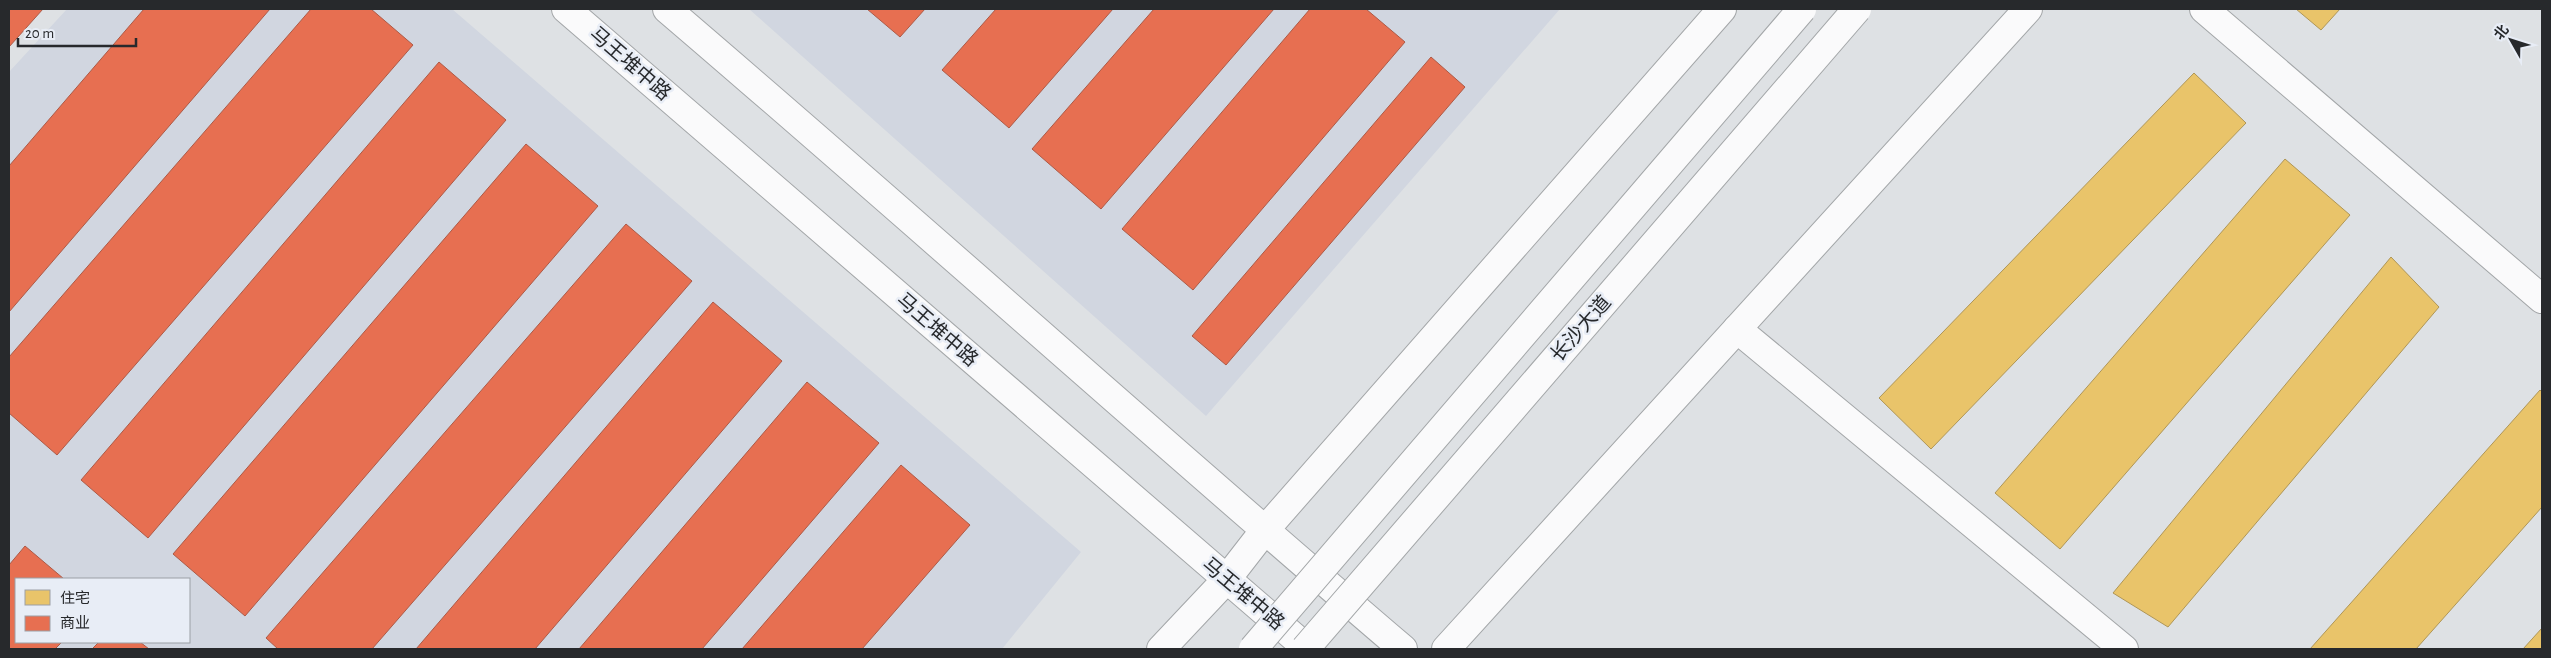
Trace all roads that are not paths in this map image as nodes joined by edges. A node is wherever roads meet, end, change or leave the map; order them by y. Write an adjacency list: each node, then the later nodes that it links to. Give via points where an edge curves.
1 (566, 9): 11 (main road, 马王堆中路)
2 (667, 9): 10 (main road, via 882,193)
3 (1722, 9): 10 (main road)
4 (1802, 9): 13 (main road, 长沙大道, bridge)
5 (1856, 9): 14 (main road, 长沙大道, bridge)
6 (2028, 9): 9 (main road)
7 (2204, 9): 8 (main road)
8 (2542, 299)
9 (1737, 329): 16 (main road); 17 (main road)
10 (1264, 531): 11 (main road); 15 (main road)
11 (1226, 580): 12 (main road); 14 (main road, 马王堆中路)
12 (1161, 649)
13 (1253, 649)
14 (1307, 649)
15 (1403, 649)
16 (1446, 649)
17 (2124, 649)

